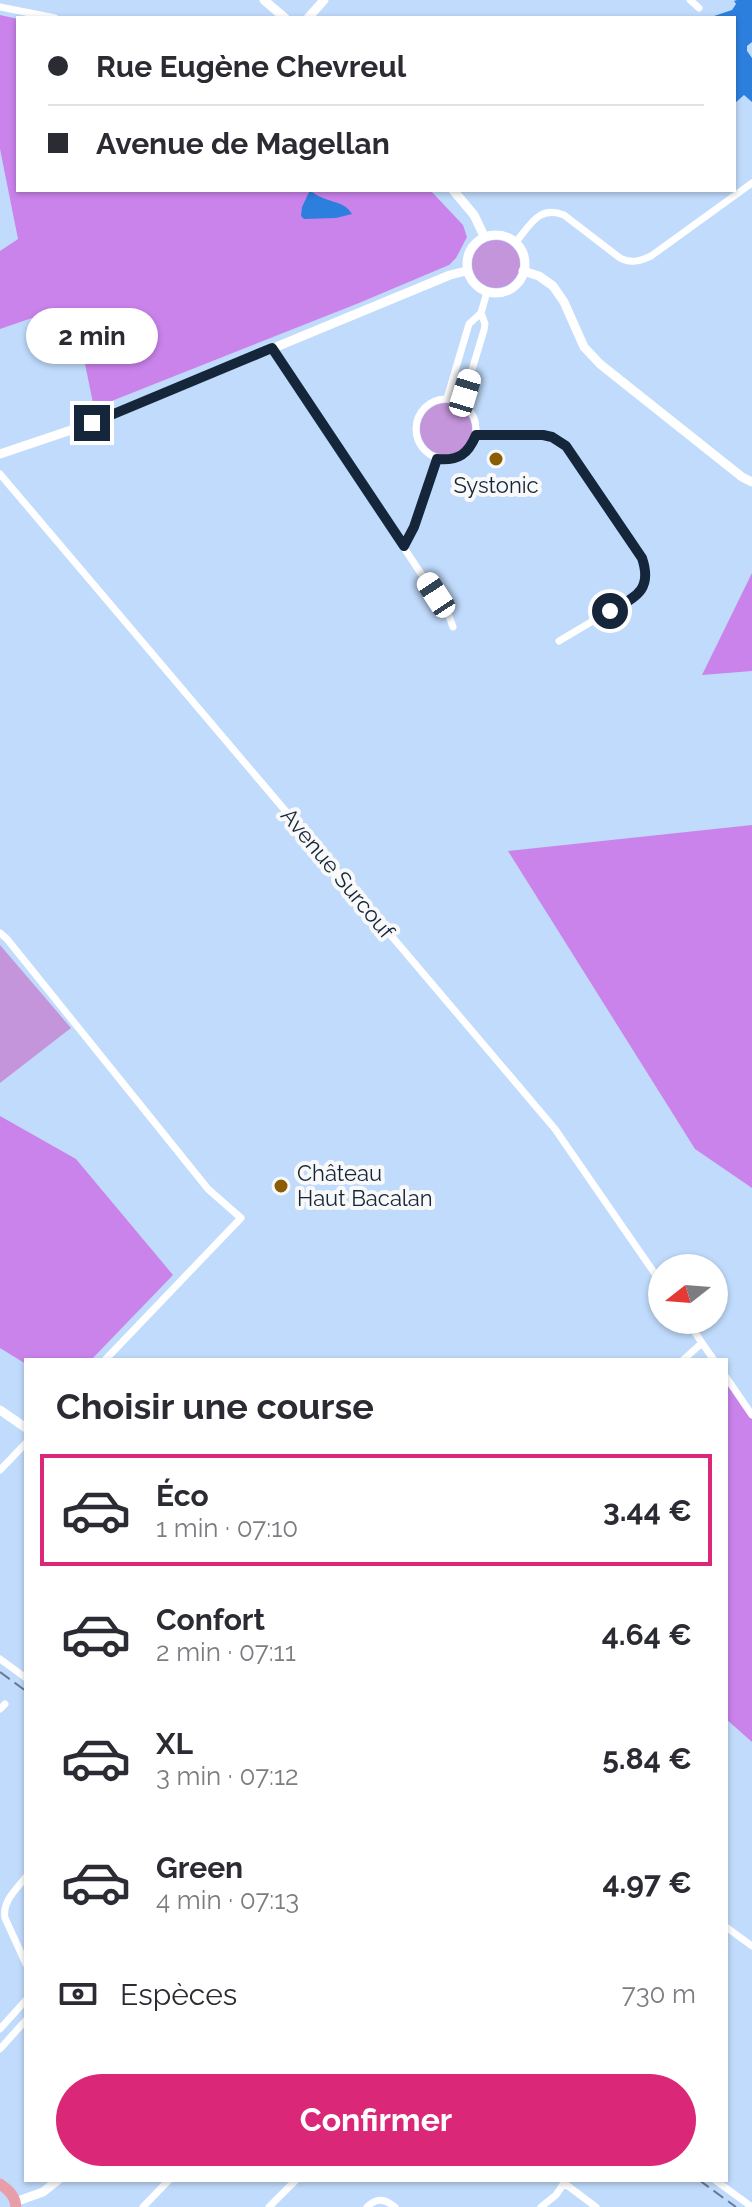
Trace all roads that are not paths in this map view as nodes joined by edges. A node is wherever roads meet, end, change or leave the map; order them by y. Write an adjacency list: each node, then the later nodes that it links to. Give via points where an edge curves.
1 (264, 0): 7 (street)
2 (324, 0): 8 (street)
3 (690, 0): 5 (street)
4 (0, 7): 6 (street)
5 (699, 8)
6 (45, 16)
7 (283, 16)
8 (310, 16)
9 (752, 183): 12 (street, via 640,261 620,258 553,211 535,219)
10 (455, 192): 11 (street)
11 (484, 236): 12 (street, via 497,234); 13 (street, via 466,257)
12 (516, 242): 14 (street, via 525,262)
13 (466, 271): 15 (street); 17 (street)
14 (523, 271): 15 (street, via 513,288); 24 (street, via 553,286 584,347 600,364)
15 (487, 292): 16 (street)
16 (481, 313): 18 (street, via 469,324); 19 (street, via 484,330)
17 (272, 348): 21 (street, via 92,423); 25 (street)
18 (447, 398): 19 (street); 22 (street, via 424,407 416,420 423,450)
19 (464, 403): 20 (street)
20 (476, 435): 22 (street, via 470,449 457,458); 27 (street, via 560,440 642,558 646,580 635,596)
21 (0, 454)
22 (437, 459): 25 (street)
23 (0, 474): 29 (street, Avenue Surcouf, via 555,1129)
24 (752, 482)
25 (404, 546): 26 (street)
26 (453, 627)
27 (559, 641)
28 (0, 933): 32 (street, via 208,1189 241,1218)
29 (648, 1264)
30 (696, 1334): 31 (street)
31 (702, 1343): 33 (street); 34 (street)
32 (107, 1358)
33 (685, 1358)
34 (713, 1358)
35 (728, 1380): 37 (street)
36 (0, 1410): 38 (street)
37 (752, 1415)
38 (24, 1427)
39 (24, 1445): 40 (street)
40 (0, 1470)
41 (0, 1659): 42 (street)
42 (24, 1677)
43 (24, 1880): 46 (street, via 3,1911)
44 (728, 1928): 45 (street)
45 (752, 1946)
46 (24, 1960)
47 (24, 2002): 49 (street)
48 (24, 2022): 50 (street)
49 (0, 2029)
50 (0, 2049)
51 (56, 2182): 57 (street)
52 (167, 2182): 58 (street)
53 (294, 2182): 59 (street)
54 (562, 2182): 62 (street); 63 (street)
55 (718, 2182): 64 (street)
56 (0, 2184): 57 (main road)
57 (16, 2205)
58 (143, 2207)
59 (269, 2207)
60 (367, 2207): 61 (street, via 382,2199)
61 (395, 2207)
62 (541, 2207)
63 (596, 2207)
64 (752, 2207)

